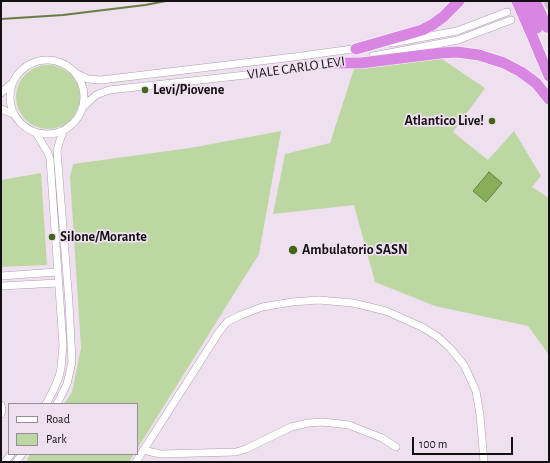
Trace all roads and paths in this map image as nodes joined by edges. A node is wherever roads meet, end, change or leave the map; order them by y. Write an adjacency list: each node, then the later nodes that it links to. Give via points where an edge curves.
1 (459, 1): 8 (highway, via 443,17 422,30)
2 (517, 1): 7 (highway, bridge)
3 (526, 1): 7 (highway, bridge)
4 (536, 1): 7 (highway, bridge)
5 (507, 12): 8 (street, VIALE CARLO LEVI, via 457,31)
6 (511, 20): 10 (street, VIALE CARLO LEVI, via 448,43)
7 (541, 31): 9 (highway); 11 (highway); 13 (highway)
8 (356, 49): 12 (street, VIALE CARLO LEVI, via 101,80 88,80)
9 (549, 56)
10 (334, 63): 16 (highway, via 361,63 441,53 472,53 497,60 517,70 536,84); 17 (street, VIALE CARLO LEVI, via 109,90 96,95)
11 (549, 66)
12 (75, 73): 14 (street, via 70,67 56,61 40,60 20,71); 17 (street, via 80,79 84,93)
13 (549, 76)
14 (12, 84): 15 (street); 19 (street, via 9,94)
15 (1, 93)
16 (549, 99)
17 (82, 108): 20 (street, via 76,121)
18 (1, 109): 19 (street)
19 (13, 114): 21 (street, via 24,127)
20 (64, 130): 21 (street, via 48,135); 27 (street, via 57,150 72,362 67,384)
21 (36, 133): 22 (street, via 50,160)
22 (57, 272): 23 (street); 24 (street)
23 (1, 276)
24 (58, 283): 25 (street); 26 (street, via 62,358 57,382)
25 (1, 286)
26 (46, 403)
27 (58, 403)
28 (1, 405): 29 (street)
29 (1, 414)
30 (396, 447): 31 (street, via 384,439 349,425 323,422 294,426 236,452 160,454)
31 (143, 450): 32 (street); 33 (street, via 227,322 262,307 328,300 368,306 396,316 430,332 455,352 476,391)
32 (136, 462)
33 (484, 462)

